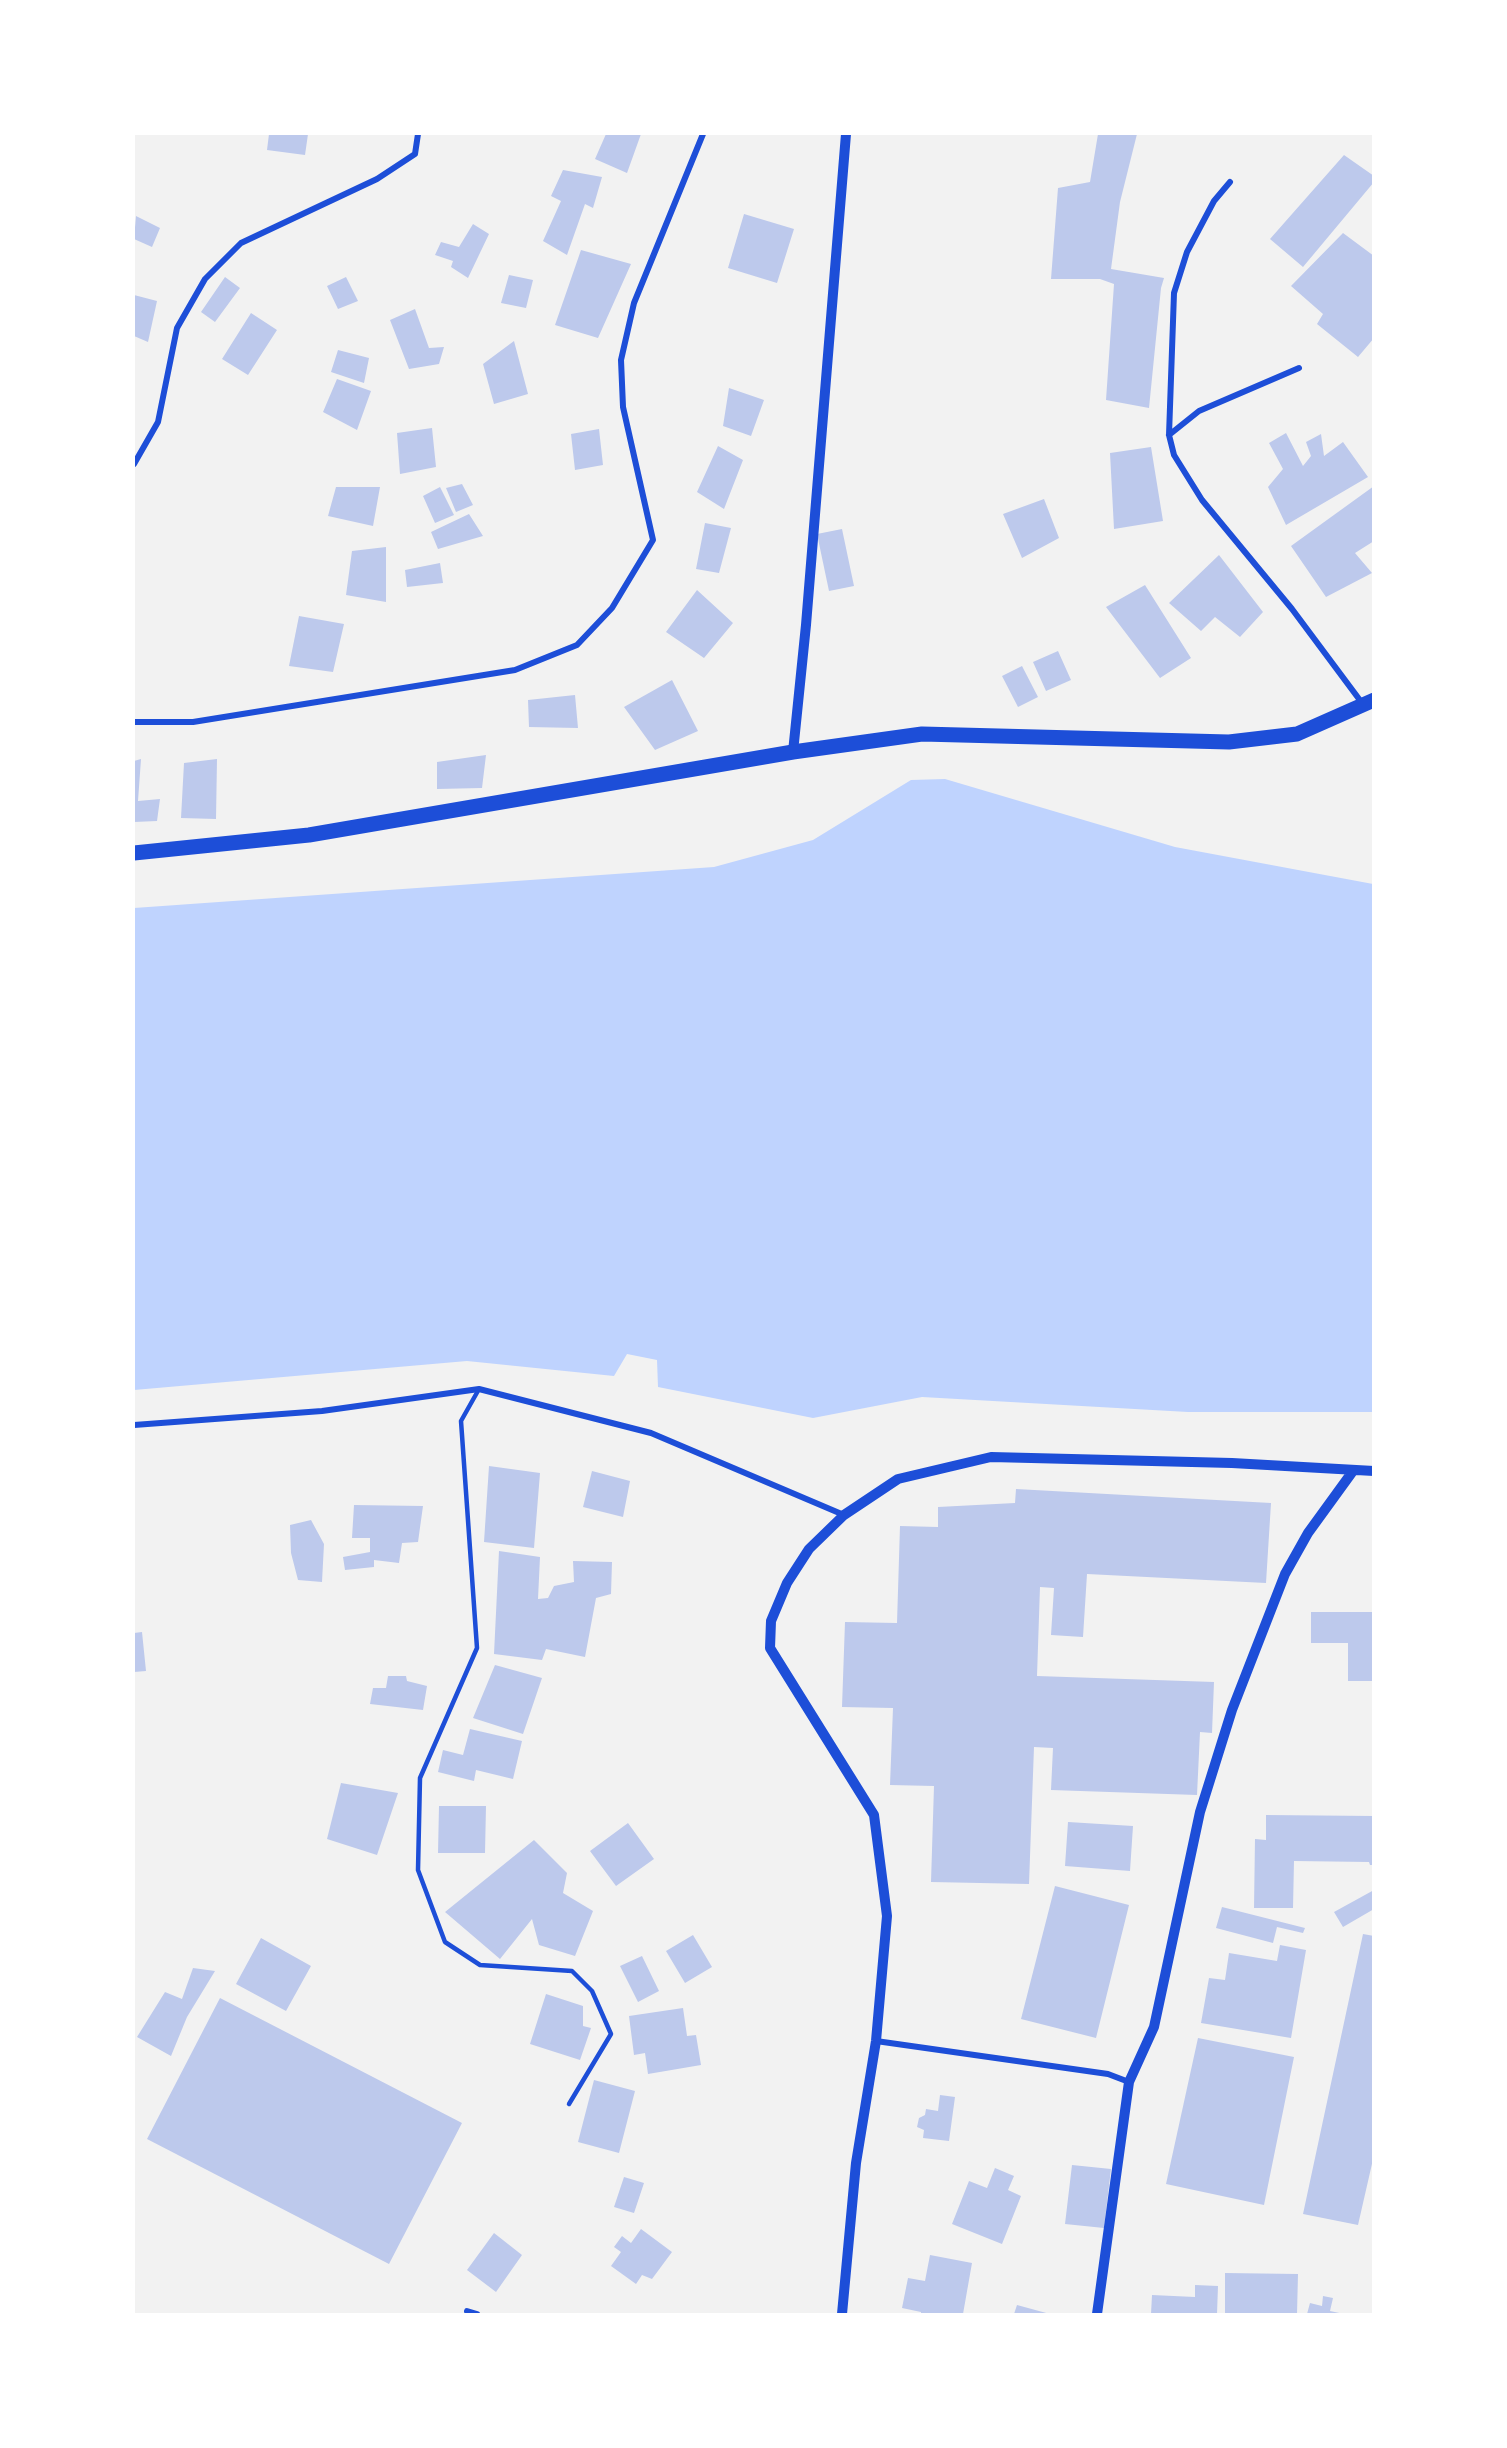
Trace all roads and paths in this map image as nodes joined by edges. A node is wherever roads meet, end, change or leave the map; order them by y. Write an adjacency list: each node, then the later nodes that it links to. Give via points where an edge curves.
1 (418, 134): 7 (street, via 414,154 377,179 242,243 206,279 177,328 158,422)
2 (703, 134): 9 (street, via 634,303 621,360 623,407 653,540 612,608 577,645 515,670 193,722)
3 (846, 134): 10 (street)
4 (1230, 182): 6 (street, via 1214,201 1187,252 1174,293)
5 (1299, 368): 6 (street, via 1199,411)
6 (1169, 435): 8 (street, via 1174,455 1202,500)
7 (134, 464)
8 (1369, 703): 10 (main road, via 1297,734 1229,742 922,734)
9 (134, 722)
10 (793, 752): 11 (main road, via 309,835)
11 (134, 853)
12 (478, 1389): 13 (street, via 322,1412); 16 (street, via 651,1433); 19 (lane, via 461,1421 477,1648 420,1778 418,1870 446,1941 480,1965 572,1971 592,1991 611,2034)
13 (134, 1425)
14 (1353, 1471): 15 (street); 16 (street, via 1232,1463 991,1457 897,1479); 18 (street, via 1308,1533 1285,1574 1253,1652 1200,1812 1154,2027)
15 (1374, 1471)
16 (844, 1515): 17 (street, via 808,1549 787,1583 771,1621 770,1648 874,1815 887,1916)
17 (876, 2041): 18 (street, via 1108,2074); 22 (street, via 856,2163)
18 (1129, 2082): 23 (street)
19 (569, 2104)
20 (467, 2311): 21 (street)
21 (477, 2314)
22 (842, 2314)
23 (1097, 2314)

